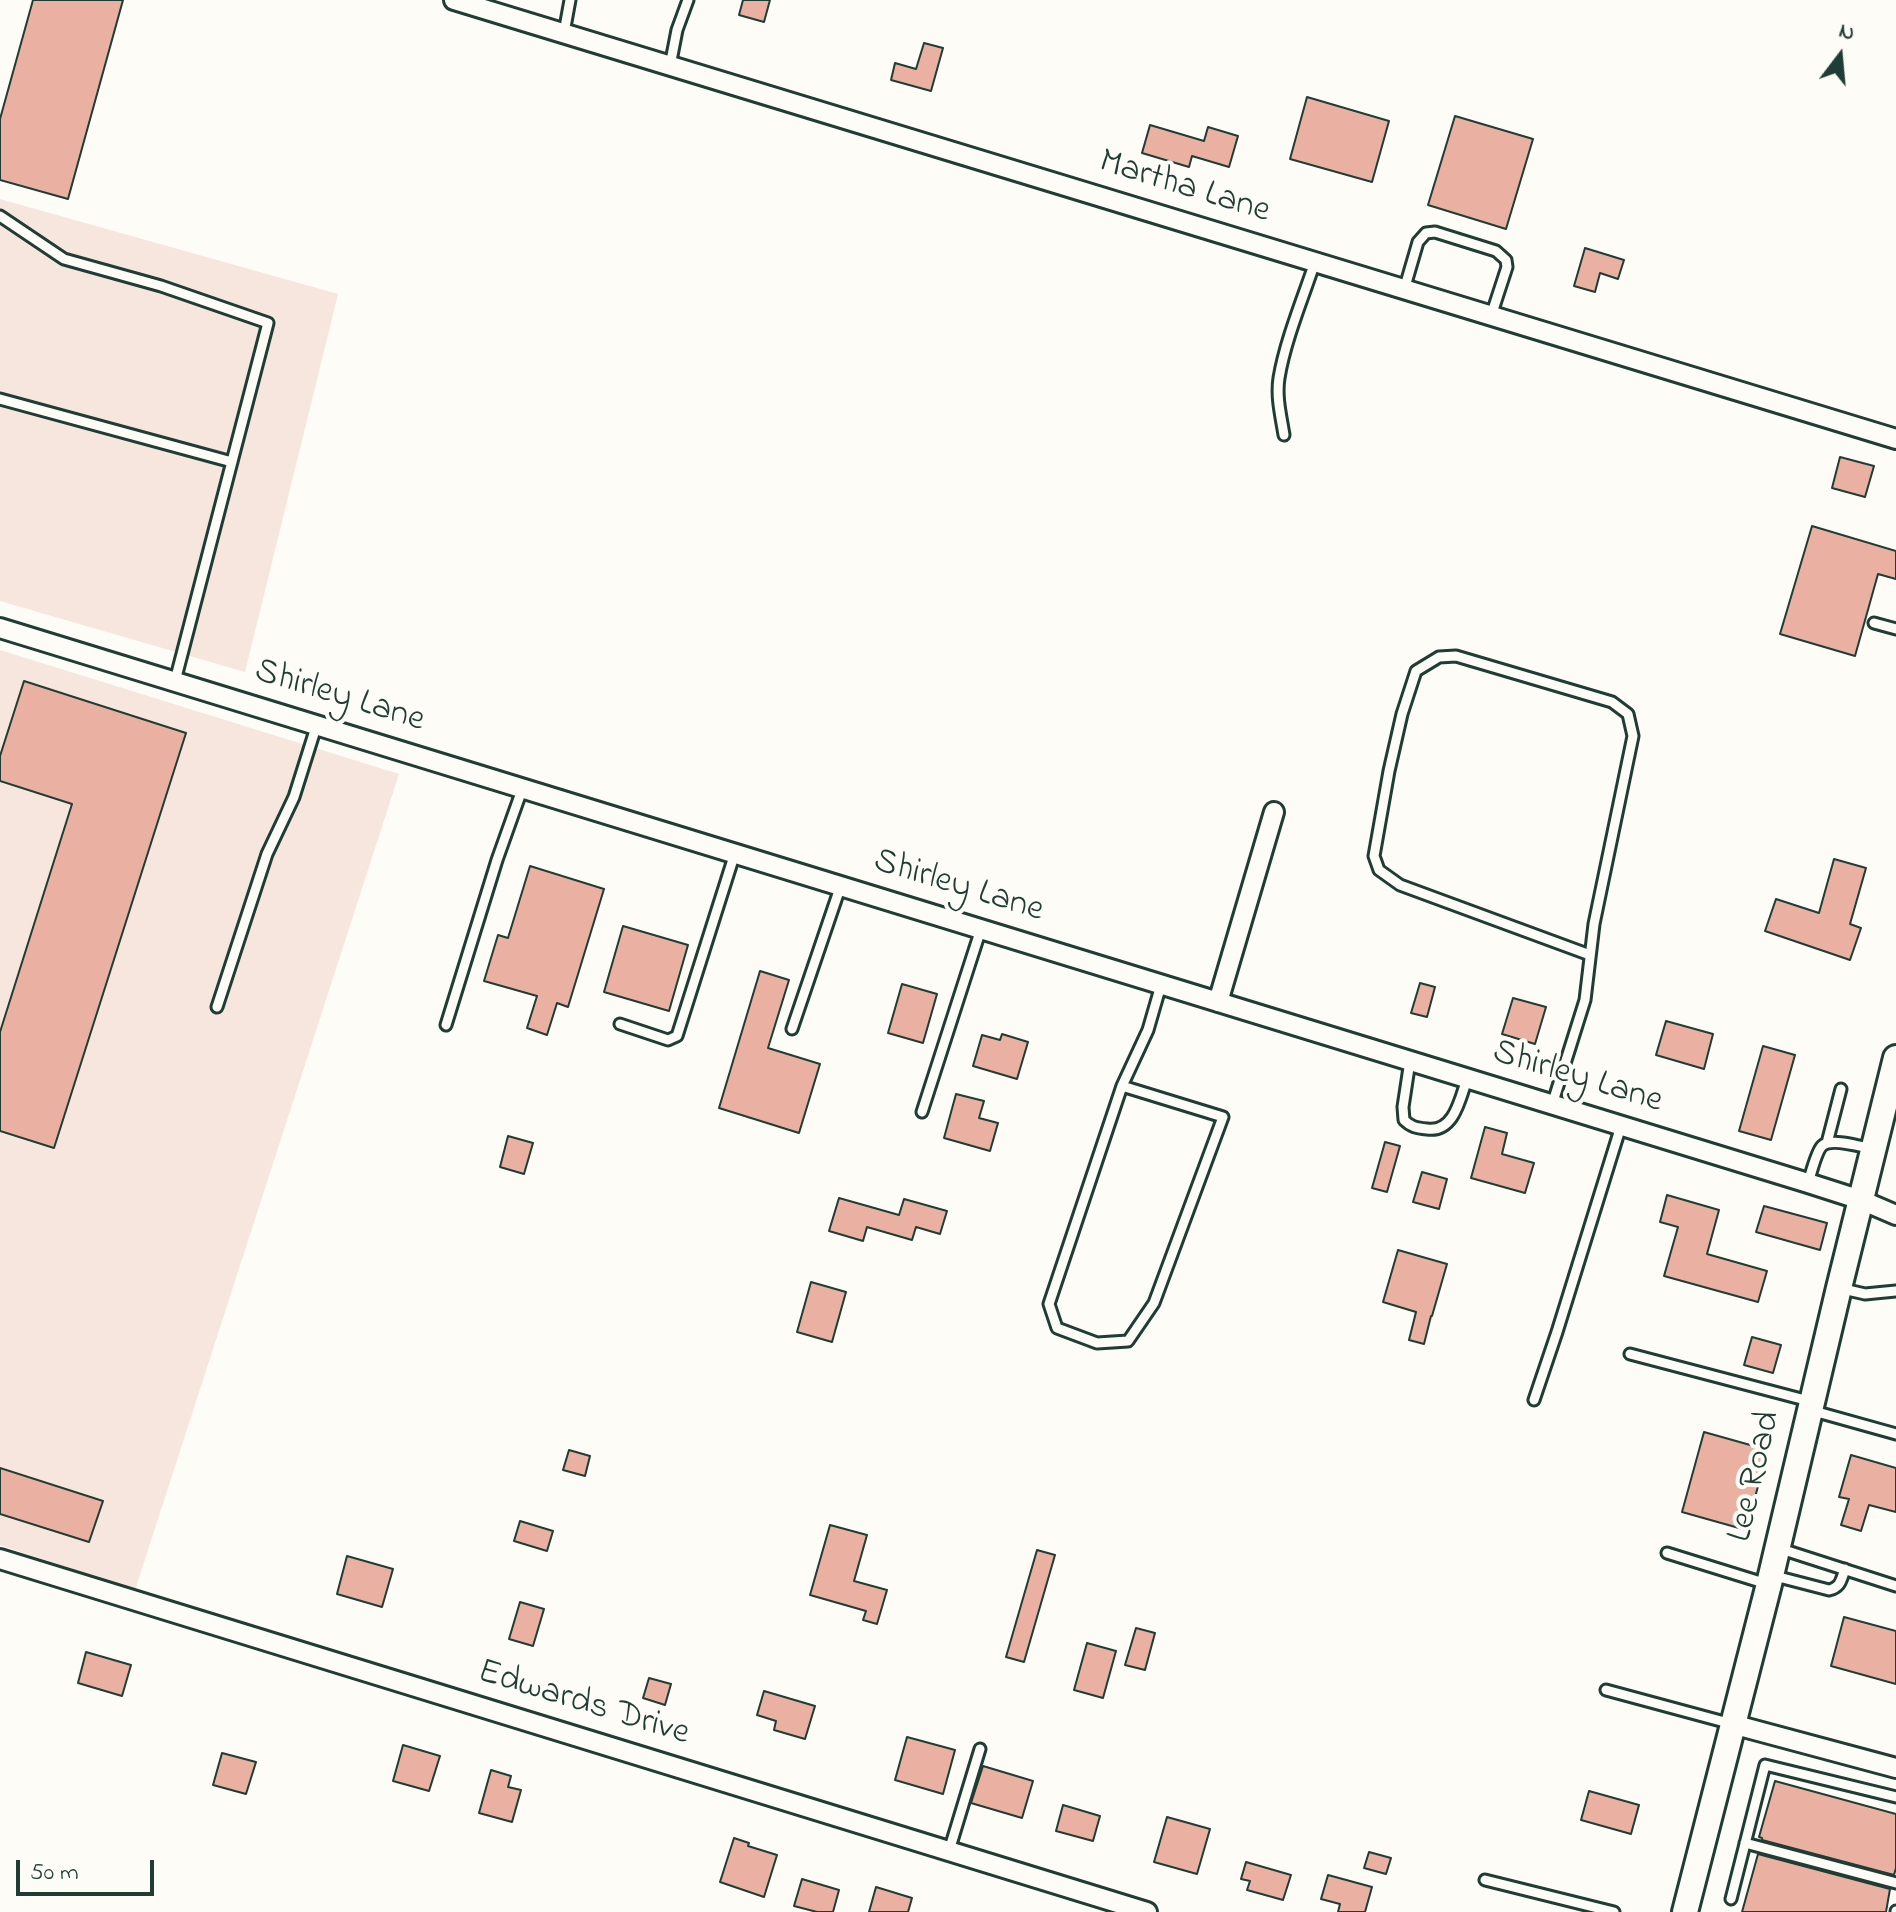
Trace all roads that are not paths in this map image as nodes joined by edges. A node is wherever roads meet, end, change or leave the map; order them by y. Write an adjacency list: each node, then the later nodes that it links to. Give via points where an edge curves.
1 (570, 0): 4 (lane)
2 (688, 0): 5 (lane)
3 (460, 1): 4 (street, Martha Lane)
4 (564, 33): 5 (street, Martha Lane)
5 (670, 66): 7 (street, Martha Lane)
6 (0, 216): 13 (lane, via 64,259 268,323)
7 (1315, 262): 8 (street, Martha Lane); 11 (lane, via 1279,379)
8 (1404, 290): 9 (street, Martha Lane); 9 (lane, via 1418,242 1435,232 1496,251 1506,260)
9 (1491, 316): 12 (street, Martha Lane)
10 (0, 399): 13 (lane)
11 (1284, 435)
12 (1896, 439)
13 (232, 462): 17 (lane)
14 (1874, 623): 16 (lane)
15 (0, 629): 17 (street, Shirley Lane)
16 (1896, 629)
17 (175, 681): 18 (street, Shirley Lane)
18 (317, 724): 19 (street, Shirley Lane); 27 (lane)
19 (523, 787): 21 (street, Shirley Lane); 29 (lane)
20 (1274, 812): 26 (street)
21 (735, 853): 22 (street, Shirley Lane); 28 (lane, via 677,1036 668,1040)
22 (841, 885): 23 (street, Shirley Lane); 30 (lane)
23 (981, 929): 25 (street, Shirley Lane); 37 (lane)
24 (1590, 955): 24 (lane, via 1633,736 1628,714 1612,702 1456,656 1439,657 1416,671 1402,714 1374,856 1379,870 1400,885); 36 (lane, via 1585,1000)
25 (1161, 985): 26 (street, Shirley Lane); 34 (lane, via 1148,1030)
26 (1218, 1002): 32 (street, Shirley Lane)
27 (217, 1007)
28 (620, 1024)
29 (446, 1025)
30 (792, 1029)
31 (1896, 1058): 40 (main road, Lee Road)
32 (1410, 1061): 33 (street, Shirley Lane); 33 (lane, via 1403,1107 1404,1120 1412,1127 1435,1130 1446,1125)
33 (1467, 1079): 36 (street, Shirley Lane)
34 (1122, 1086): 34 (lane, via 1049,1304 1057,1328 1097,1343 1128,1341 1154,1303 1223,1117)
35 (1841, 1089): 39 (lane)
36 (1552, 1105): 38 (street, Shirley Lane)
37 (922, 1112)
38 (1621, 1126): 41 (street, Shirley Lane); 47 (lane)
39 (1827, 1143): 40 (lane); 41 (lane)
40 (1873, 1149): 42 (main road, Lee Road)
41 (1808, 1183): 42 (street, Shirley Lane)
42 (1861, 1200): 43 (street, Shirley Lane); 44 (main road, Lee Road)
43 (1896, 1215)
44 (1839, 1288): 45 (lane, via 1865,1294); 48 (main road, Lee Road)
45 (1896, 1291)
46 (1630, 1354): 48 (lane)
47 (1534, 1400)
48 (1811, 1406): 49 (lane); 50 (main road, Lee Road)
49 (1896, 1434)
50 (1778, 1548): 53 (lane); 54 (main road, Lee Road)
51 (1667, 1553): 54 (lane)
52 (0, 1559): 62 (street, Edwards Drive)
53 (1845, 1569): 54 (lane, via 1836,1589); 55 (lane)
54 (1770, 1580): 57 (main road, Lee Road)
55 (1896, 1586)
56 (1606, 1690): 57 (lane)
57 (1732, 1724): 59 (street); 69 (main road, Lee Road)
58 (980, 1749): 62 (lane)
59 (1896, 1768)
60 (1896, 1797): 61 (lane, via 1765,1765)
61 (1745, 1843): 64 (lane); 65 (lane)
62 (949, 1851): 66 (street, Edwards Drive)
63 (1485, 1880): 68 (lane)
64 (1896, 1883)
65 (1731, 1899)
66 (1124, 1909): 67 (street, Edwards Drive)
67 (1147, 1912)
68 (1612, 1912)
69 (1685, 1912)

